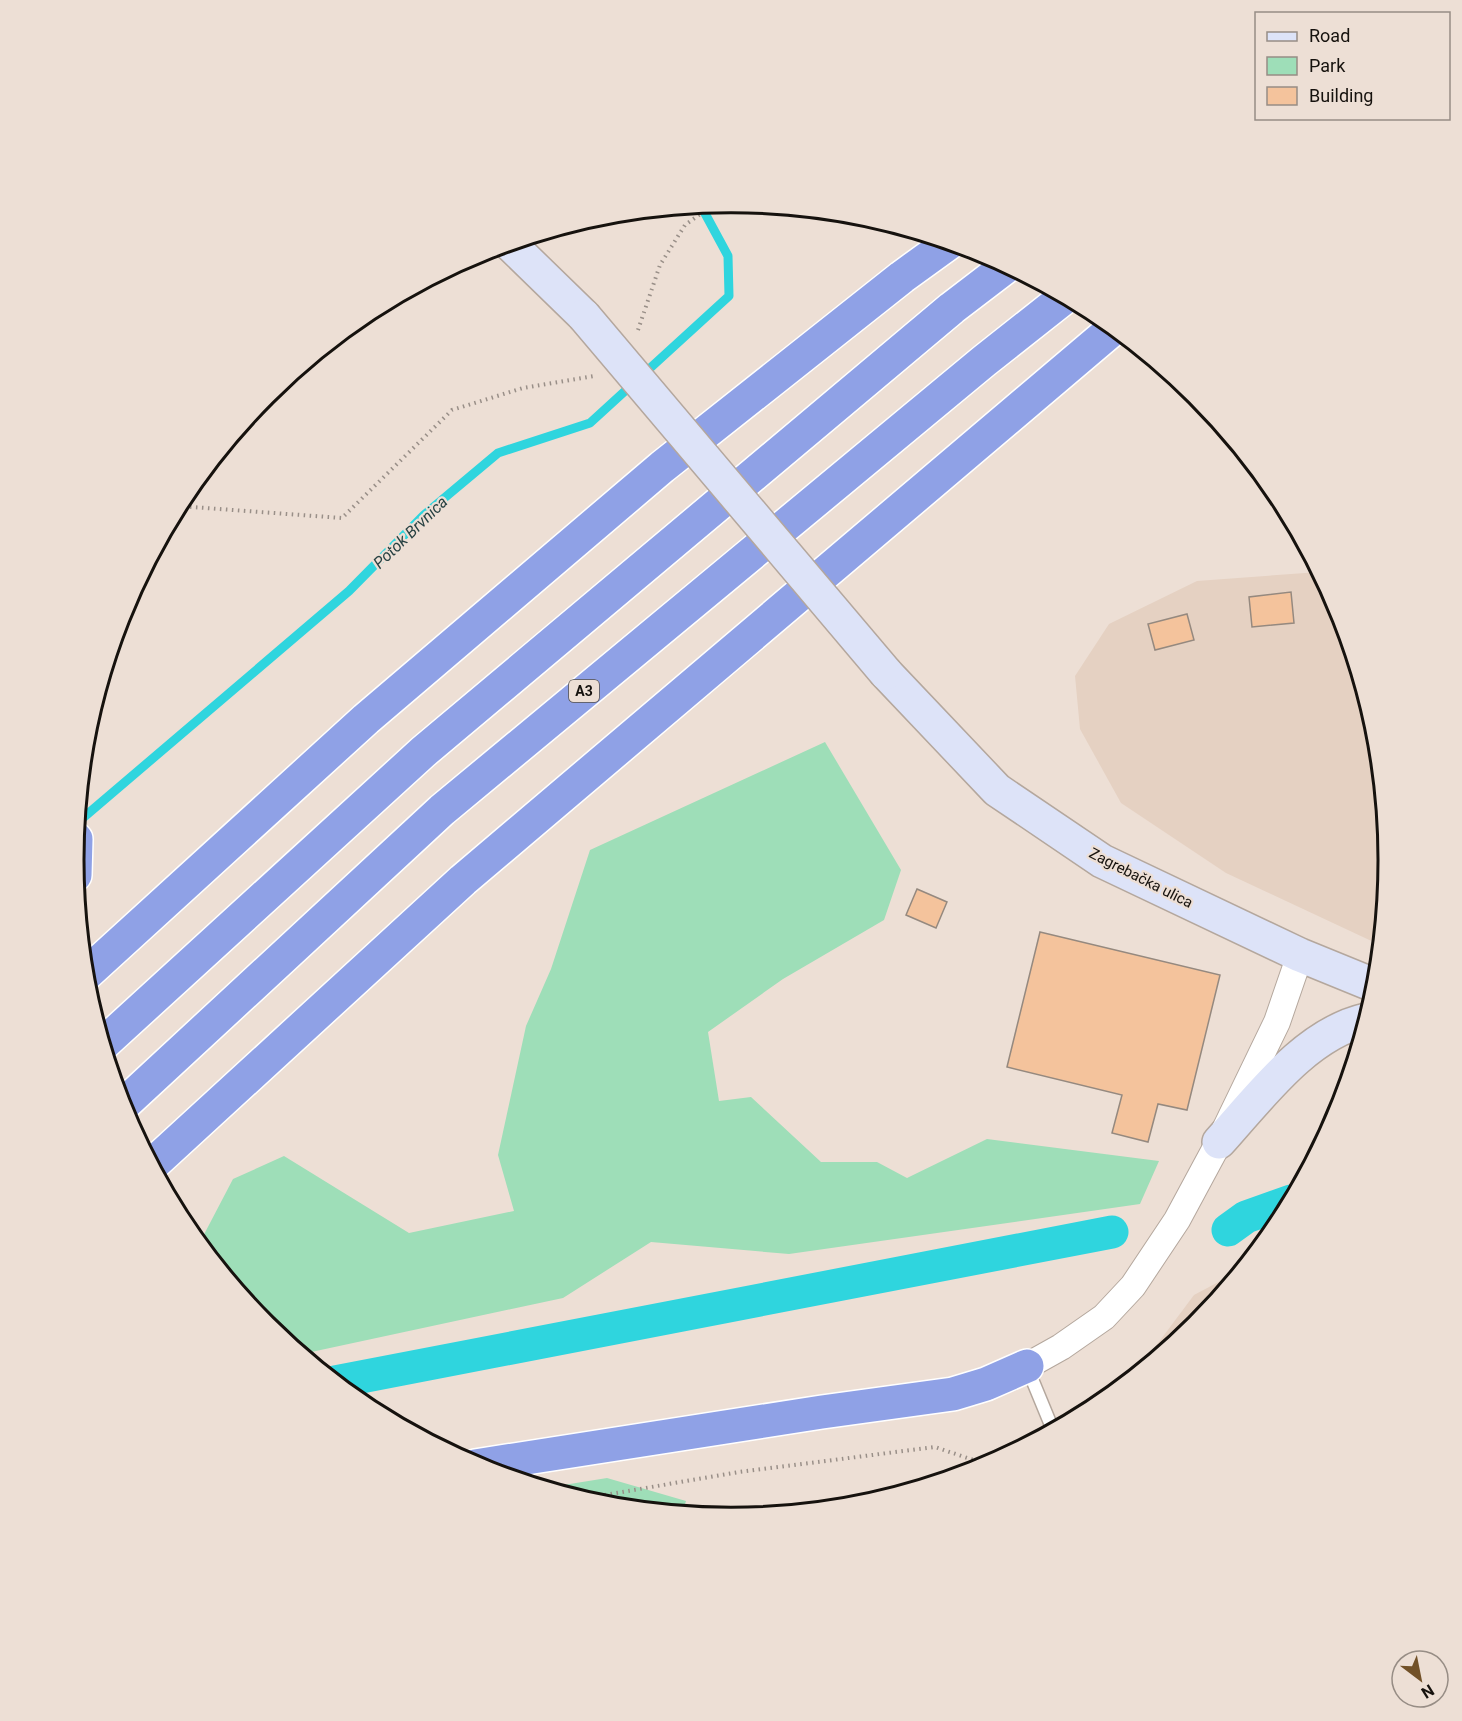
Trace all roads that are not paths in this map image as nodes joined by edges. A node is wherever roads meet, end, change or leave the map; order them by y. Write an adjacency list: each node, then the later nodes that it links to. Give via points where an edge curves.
1 (941, 249): 7 (highway, via 662,467 366,719)
2 (517, 250): 6 (main road, Zagrebačka ulica, bridge, via 584,316 886,673 997,790 1102,861)
3 (999, 272): 10 (highway, via 423,752)
4 (1058, 303): 11 (highway, A3, via 442,810)
5 (1107, 334): 13 (highway, via 463,880)
6 (1300, 956): 8 (main road, Zagrebačka ulica); 12 (street, via 1277,1022)
7 (93, 968)
8 (1367, 982)
9 (1357, 1022): 12 (main road, via 1324,1038 1284,1070)
10 (109, 1038)
11 (130, 1099)
12 (1219, 1142): 14 (street, via 1178,1220 1133,1286 1104,1317)
13 (158, 1160)
14 (1027, 1366): 15 (lane); 16 (highway, via 953,1394)
15 (1050, 1423)
16 (496, 1463)

